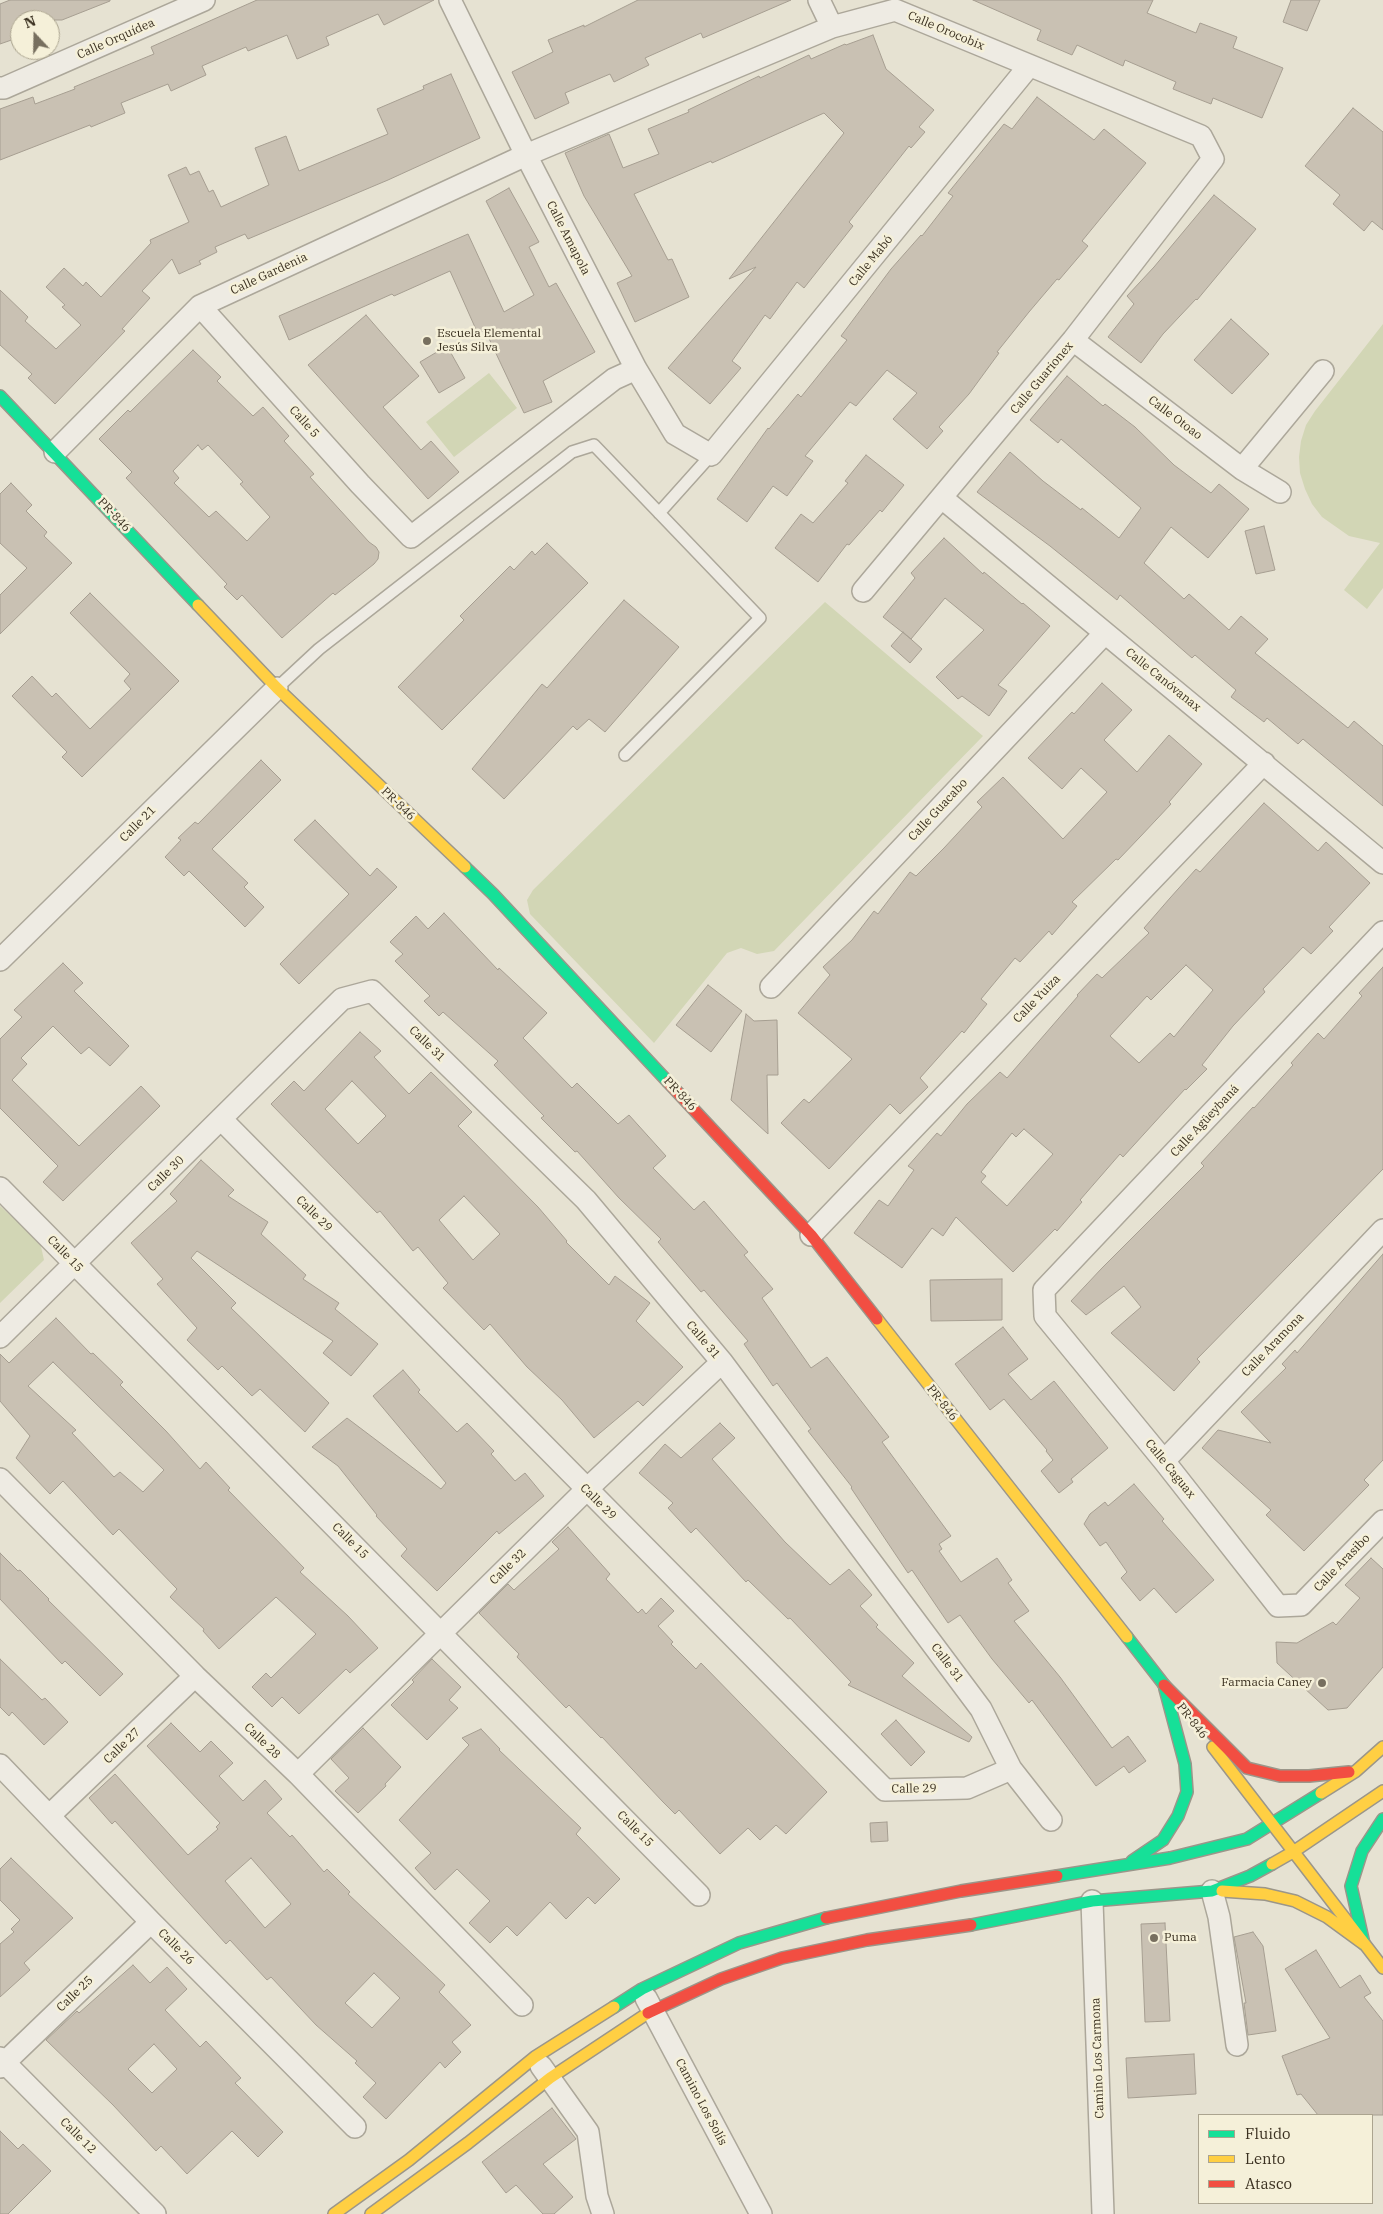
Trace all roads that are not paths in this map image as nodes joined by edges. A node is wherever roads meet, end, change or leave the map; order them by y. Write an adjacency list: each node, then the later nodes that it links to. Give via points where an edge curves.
1 (204, 0): 6 (street, Calle Orquídea)
2 (450, 0): 7 (street, Calle Amapola)
3 (819, 0): 4 (street)
4 (832, 27): 5 (street, Calle Orocobix, via 895,10); 7 (street, Calle Orocobix)
5 (1029, 66): 8 (street, Calle Orocobix, via 1201,136); 15 (street, Calle Mabó)
6 (0, 88)
7 (526, 155): 9 (street, Calle Gardenia); 11 (street, Calle Amapola)
8 (1213, 159): 10 (street, Calle Guarionex)
9 (200, 306): 11 (street, Calle 5, via 411,537 614,379); 14 (street, Calle Gardenia)
10 (1073, 340): 16 (street, Calle Otoao); 18 (street, Calle Guarionex)
11 (636, 369): 15 (street, Calle Amapola, via 675,434)
12 (1323, 371): 16 (street)
13 (0, 396): 14 (main road, PR-846 / PR-846)
14 (55, 452): 22 (main road, PR-846 / PR-846)
15 (711, 455): 19 (lane)
16 (1242, 469): 17 (street, Calle Otoao)
17 (1280, 492)
18 (942, 498): 20 (street, Calle Guarionex); 21 (street, Calle Canóvanax)
19 (659, 512): 22 (lane, via 594,445 572,452 319,649); 23 (lane, via 760,618)
20 (863, 591)
21 (1105, 633): 24 (street, Calle Canóvanax); 28 (street, Calle Guacabo)
22 (277, 688): 27 (street, Calle 21); 33 (main road, PR-846 / PR-846, via 493,894)
23 (625, 755)
24 (1264, 763): 25 (street, Calle Canóvanax); 33 (street, Calle Yuiza)
25 (1383, 863)
26 (1383, 932): 35 (street, Calle Agüeybaná, via 1044,1290)
27 (0, 960)
28 (771, 987)
29 (331, 1010): 30 (street, Calle 30); 37 (street, Calle 31, via 342,999 372,991 586,1200)
30 (222, 1120): 34 (street, Calle 30); 40 (street, Calle 29)
31 (0, 1188): 34 (street, Calle 15)
32 (1383, 1230): 38 (street, Calle Aramona)
33 (811, 1235): 45 (main road, PR-846 / PR-846)
34 (74, 1264): 36 (street, Calle 30); 43 (street, Calle 15)
35 (1045, 1316): 38 (street, Calle Caguax)
36 (0, 1337)
37 (722, 1362): 40 (street, Calle 32); 48 (street, Calle 31, via 982,1709)
38 (1164, 1461): 42 (street, Calle Caguax, via 1278,1606)
39 (0, 1479): 44 (street, Calle 28)
40 (586, 1490): 43 (street, Calle 32); 48 (street, Calle 29, via 885,1790 967,1788)
41 (1383, 1521): 42 (street, Calle Arasibo)
42 (1301, 1605)
43 (440, 1633): 50 (street, Calle 32); 59 (street, Calle 15)
44 (195, 1676): 50 (street, Calle 28); 52 (street, Calle 27)
45 (1164, 1685): 49 (main road, via 1247,1768 1280,1776); 55 (main road, PR-846 / PR-846); 57 (main road, via 1186,1764 1187,1792 1178,1816 1163,1840)
46 (1383, 1747): 49 (main road)
47 (0, 1765): 52 (street, Calle 26)
48 (1011, 1769): 54 (street, Calle 31)
49 (1356, 1771): 55 (main road)
50 (298, 1774): 65 (street, Calle 28)
51 (1383, 1791): 56 (main road)
52 (50, 1815): 61 (street, Calle 26)
53 (1383, 1819): 62 (main road, via 1362,1851 1351,1886)
54 (1051, 1820)
55 (1273, 1824): 56 (main road, PR-846 / PR-846); 57 (main road, via 1247,1839)
56 (1293, 1852): 58 (main road, via 1250,1876); 62 (main road, PR-846)
57 (1124, 1866): 64 (main road, via 961,1890 808,1922 738,1943)
58 (1212, 1891): 60 (main road); 62 (main road, via 1265,1894 1295,1901 1327,1917); 67 (street, via 1219,1917)
59 (700, 1895)
60 (1092, 1901): 66 (main road, via 782,1958 721,1979); 78 (street, Camino Los Carmona)
61 (151, 1922): 69 (street, Calle 25); 71 (street, Calle 26)
62 (1364, 1944): 63 (main road)
63 (1383, 1968)
64 (642, 1989): 66 (street, Camino Los Solís); 68 (main road)
65 (522, 2005)
66 (652, 2010): 70 (main road); 77 (street, Camino Los Solís)
67 (1237, 2046)
68 (535, 2057): 70 (street); 72 (main road, via 409,2160)
69 (1, 2062): 74 (street, Calle 12)
70 (550, 2078): 73 (main road); 76 (street, via 588,2132 597,2196)
71 (355, 2127)
72 (377, 2182): 73 (street); 75 (main road)
73 (383, 2210)
74 (155, 2214)
75 (334, 2214)
76 (603, 2214)
77 (761, 2214)
78 (1103, 2214)

